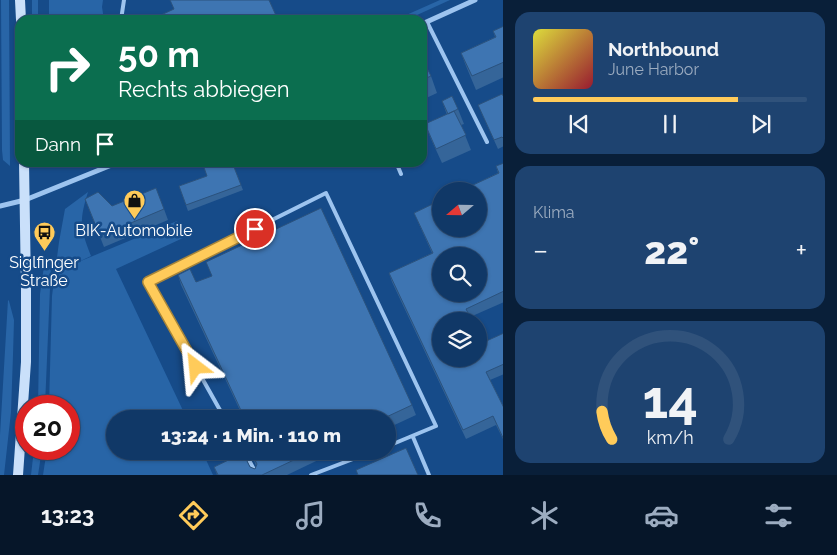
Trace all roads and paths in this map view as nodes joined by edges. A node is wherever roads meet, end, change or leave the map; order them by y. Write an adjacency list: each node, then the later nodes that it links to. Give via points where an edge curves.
1 (20, 0): 4 (main road)
2 (124, 0): 5 (lane)
3 (475, 0): 6 (street)
4 (21, 15)
5 (122, 15)
6 (427, 22)
7 (427, 27): 8 (lane)
8 (487, 142)
9 (24, 167): 13 (main road)
10 (106, 167): 13 (street)
11 (398, 167): 12 (lane)
12 (401, 174)
13 (24, 200): 14 (street); 20 (main road, via 26,362)
14 (0, 206)
15 (220, 410): 16 (lane, via 148,282 326,193 436,426)
16 (412, 437): 17 (lane); 23 (lane)
17 (396, 443)
18 (249, 460): 21 (lane)
19 (350, 460): 22 (lane)
20 (18, 475)
21 (257, 475)
22 (311, 475)
23 (428, 475)

